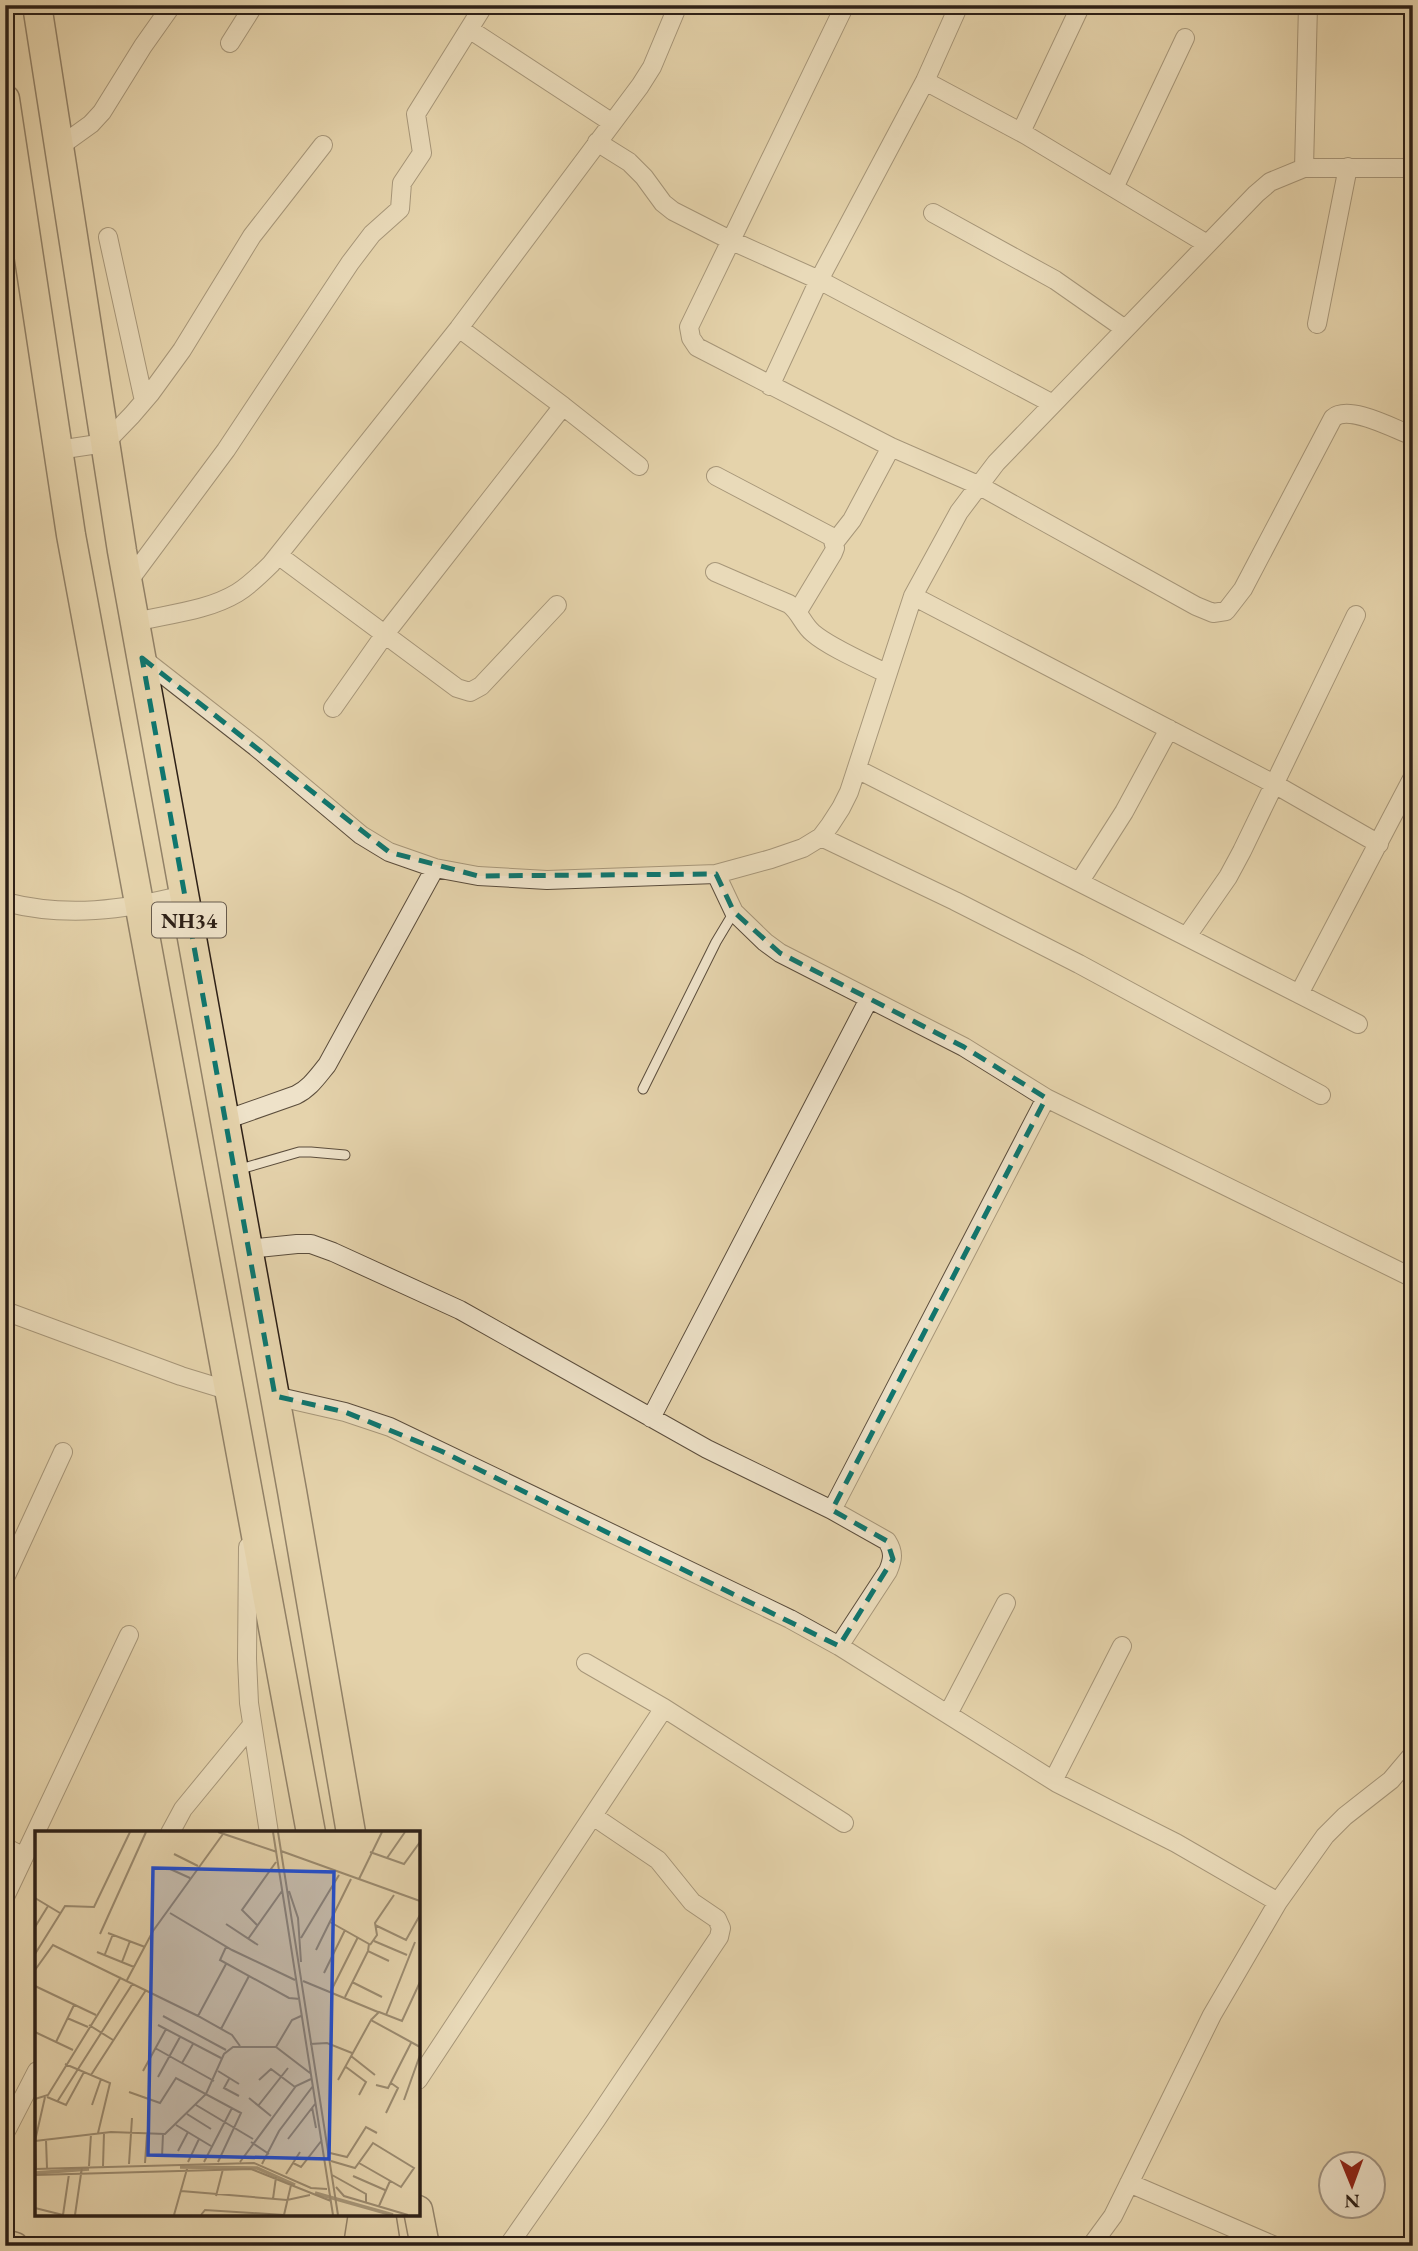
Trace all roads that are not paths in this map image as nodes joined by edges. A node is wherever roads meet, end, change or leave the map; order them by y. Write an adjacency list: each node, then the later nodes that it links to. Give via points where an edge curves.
1 (37, 5): 19 (highway, NH34)
2 (172, 5): 19 (street, via 102,112)
3 (254, 5): 12 (street)
4 (484, 5): 10 (street)
5 (678, 5): 15 (street, via 652,66)
6 (845, 5): 26 (street)
7 (959, 5): 13 (street)
8 (1081, 5): 16 (street)
9 (1308, 5): 21 (street)
10 (468, 29): 15 (street); 46 (street, via 416,114 422,153 402,183 400,209 372,234 350,263 226,450)
11 (1185, 38): 23 (street)
12 (230, 43)
13 (925, 81): 16 (street); 28 (street)
14 (5, 99): 39 (highway, NH34)
15 (611, 122): 17 (street)
16 (1021, 132): 23 (street)
17 (597, 142): 26 (street, via 629,162 673,211); 30 (street)
18 (323, 145): 33 (street, via 252,236 182,350)
19 (59, 147): 37 (highway, NH34)
20 (1348, 167): 21 (street); 22 (street); 29 (street)
21 (1304, 168): 27 (street, via 1270,182)
22 (1413, 168)
23 (1114, 188): 27 (street)
24 (933, 213): 31 (street, via 1055,280)
25 (108, 237): 33 (street)
26 (732, 241): 28 (street); 32 (street, via 689,327 691,338 697,347)
27 (1207, 244): 31 (street)
28 (819, 280): 32 (street); 34 (street)
29 (1317, 324)
30 (460, 328): 35 (street); 44 (street)
31 (1125, 330): 34 (street)
32 (770, 386): 38 (street)
33 (144, 401): 37 (street)
34 (1053, 404): 42 (street)
35 (564, 406): 40 (street); 52 (street)
36 (1413, 436): 42 (street, via 1352,413 1333,418 1243,589 1226,611 1213,613)
37 (105, 443): 39 (street); 46 (highway, NH34)
38 (891, 447): 42 (street); 43 (street, via 852,520)
39 (58, 450): 67 (highway, NH34)
40 (639, 466)
41 (716, 476): 43 (street, via 827,533)
42 (978, 485): 47 (street)
43 (834, 543): 49 (street, via 833,553)
44 (278, 555): 51 (street, via 236,594 212,605); 52 (street)
45 (715, 572): 49 (street)
46 (128, 582): 51 (highway, NH34)
47 (913, 596): 54 (street); 56 (street)
48 (557, 605): 52 (street, via 481,686 470,692 457,688)
49 (799, 611): 54 (street, via 817,637)
50 (1356, 615): 59 (street)
51 (135, 622): 53 (highway, NH34)
52 (384, 634): 55 (street)
53 (142, 658): 62 (street, via 361,835 389,852); 65 (highway, NH34)
54 (886, 673): 57 (street)
55 (333, 708)
56 (1168, 729): 59 (street); 64 (street, via 1124,812)
57 (857, 769): 60 (street, via 841,808); 64 (street)
58 (1413, 777): 61 (street)
59 (1276, 785): 61 (street); 69 (street, via 1228,877)
60 (821, 837): 63 (street, via 803,848); 74 (street, via 1079,964)
61 (1379, 844): 70 (street)
62 (435, 869): 63 (street, via 547,880); 76 (street, via 314,1082 296,1095)
63 (716, 874): 68 (street)
64 (1080, 881): 69 (street)
65 (184, 895): 67 (street); 76 (highway, NH34)
66 (5, 902): 67 (street, via 71,912)
67 (140, 906): 82 (highway, NH34)
68 (734, 912): 71 (street, via 780,953); 73 (lane)
69 (1187, 936): 70 (street)
70 (1299, 994): 72 (street)
71 (869, 999): 75 (street, via 964,1047); 84 (street)
72 (1358, 1024)
73 (643, 1090)
74 (1321, 1095)
75 (1046, 1098): 80 (street); 87 (street)
76 (225, 1120): 78 (highway, NH34)
77 (345, 1155): 78 (lane, via 299,1152)
78 (234, 1171): 79 (highway, NH34)
79 (248, 1249): 83 (highway, NH34); 84 (street, via 311,1244 333,1252 460,1310)
80 (1413, 1278)
81 (6, 1313): 82 (street)
82 (230, 1391): 86 (highway, NH34)
83 (275, 1396): 91 (street, via 390,1427); 105 (highway, NH34)
84 (651, 1418): 87 (street)
85 (63, 1452): 88 (street)
86 (249, 1493): 96 (street, via 247,1659); 104 (highway, NH34)
87 (832, 1510): 91 (street, via 887,1541 893,1559)
88 (5, 1578)
89 (1006, 1603): 95 (street)
90 (129, 1635): 101 (street)
91 (839, 1646): 95 (street)
92 (1122, 1646): 98 (street)
93 (586, 1663): 94 (street)
94 (664, 1708): 99 (street); 100 (street)
95 (948, 1714): 98 (street)
96 (253, 1725): 102 (street, via 183,1809); 103 (street)
97 (1413, 1754): 110 (street, via 1391,1780 1325,1836)
98 (1054, 1779): 110 (street)
99 (593, 1815): 112 (street); 123 (street, via 658,1860 692,1902 718,1919 721,1928)
100 (844, 1823)
101 (36, 1831)
102 (171, 1831)
103 (269, 1831)
104 (311, 1831)
105 (351, 1831)
106 (35, 1834): 108 (street)
107 (5, 1847): 108 (street)
108 (24, 1857): 109 (street)
109 (5, 1897)
110 (1278, 1902): 114 (street, via 1212,2015)
111 (35, 2075): 113 (street)
112 (420, 2077)
113 (5, 2133)
114 (1129, 2183): 124 (street); 125 (street)
115 (363, 2216): 120 (highway)
116 (381, 2216): 121 (highway)
117 (419, 2216): 122 (highway)
118 (5, 2242): 119 (main road)
119 (15, 2246)
120 (358, 2246)
121 (386, 2246)
122 (425, 2246)
123 (508, 2246)
124 (1091, 2246)
125 (1275, 2246)

